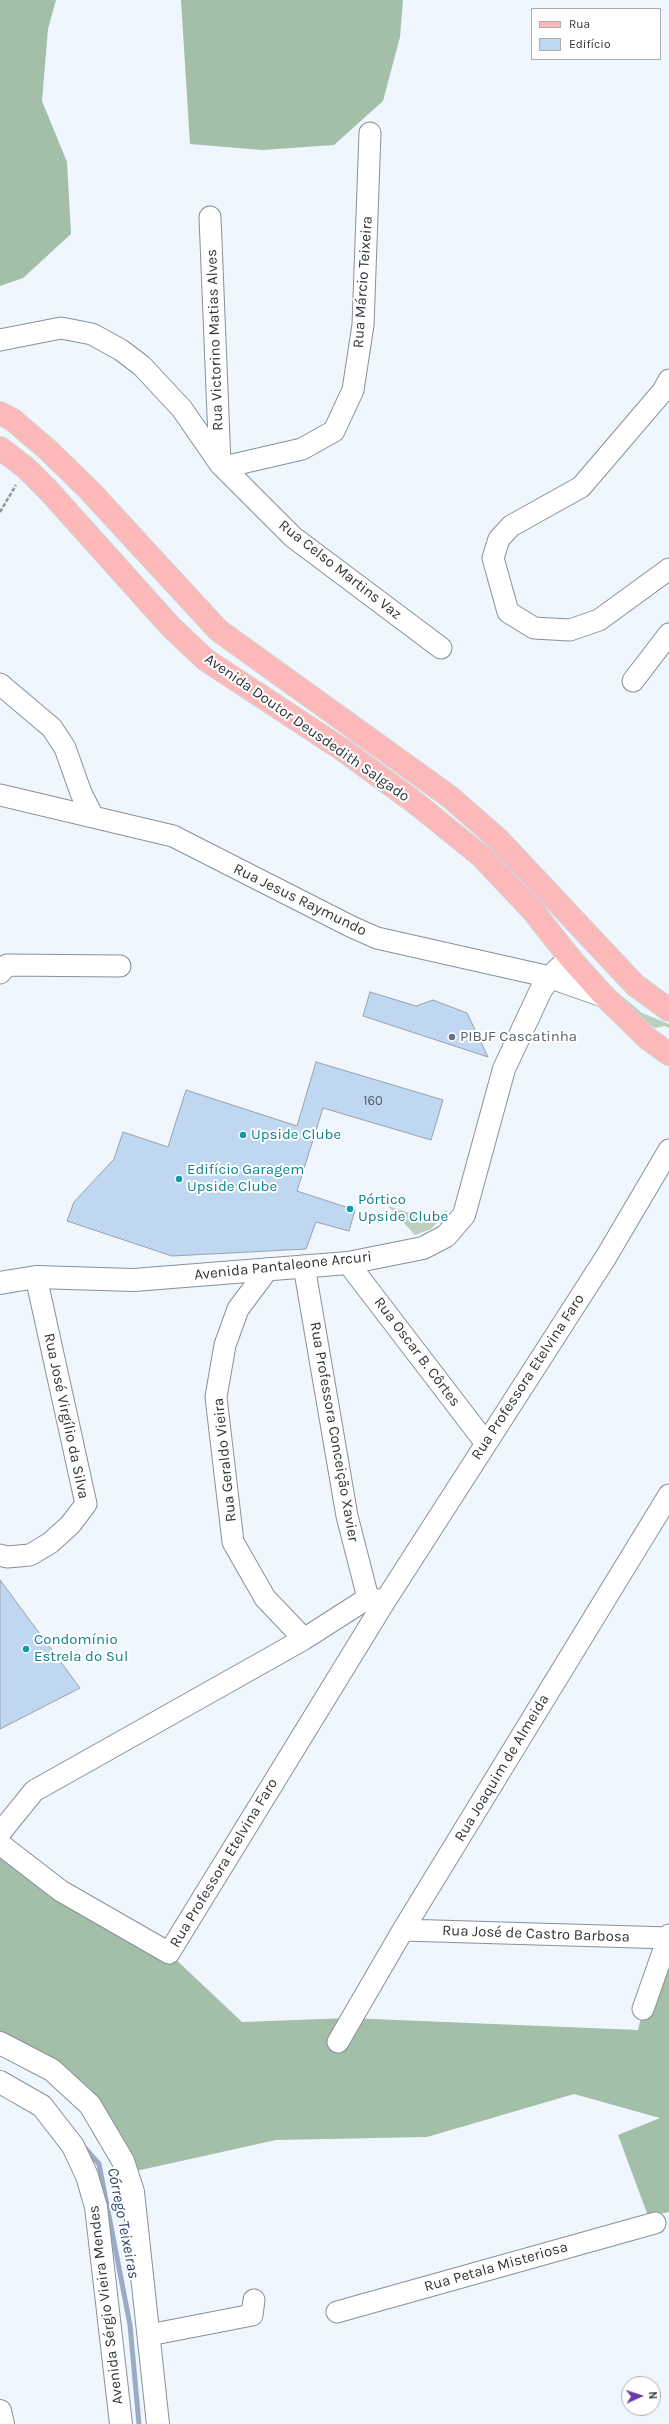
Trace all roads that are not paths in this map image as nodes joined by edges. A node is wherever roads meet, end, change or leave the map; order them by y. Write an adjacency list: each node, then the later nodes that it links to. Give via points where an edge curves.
1 (370, 133): 7 (street, Rua Márcio Teixeira, via 364,325 353,390 334,431 302,449)
2 (210, 217): 7 (street, Rua Victorino Matias Alves)
3 (0, 340): 7 (street, Rua Celso Martins Vaz, via 61,328 92,334 121,350 142,366 182,409)
4 (669, 380): 8 (street, via 663,391 581,487 511,526 498,539 493,558 508,612 534,628 570,630 599,620)
5 (0, 413): 20 (main road, Avenida Doutor Deusdedith Salgado, via 13,420 48,450 90,491 218,630 450,797 498,839 636,985)
6 (0, 448): 15 (main road, Avenida Doutor Deusdedith Salgado, via 50,491 171,627 206,660 343,750 413,801 481,856 533,911)
7 (222, 466): 10 (street, Rua Celso Martins Vaz, via 293,537)
8 (669, 569)
9 (669, 634): 11 (street)
10 (442, 648)
11 (633, 681)
12 (0, 684): 14 (street, via 52,728 65,748 81,794)
13 (0, 794): 14 (street, Rua Jesus Raymundo)
14 (92, 815): 18 (street, Rua Jesus Raymundo, via 173,836 377,938)
15 (570, 958): 18 (street, Avenida Pantaleone Arcuri); 19 (main road, Avenida Doutor Deusdedith Salgado); 21 (main road, via 580,954 590,958 633,999)
16 (120, 966): 17 (street, via 7,965)
17 (0, 973)
18 (550, 977): 19 (street, Rua Jesus Raymundo); 24 (street, Avenida Pantaleone Arcuri, via 541,990 504,1070 464,1216 446,1236 422,1248)
19 (604, 996): 22 (main road, Avenida Doutor Deusdedith Salgado, via 647,1038)
20 (669, 1010)
21 (669, 1018)
22 (669, 1054)
23 (669, 1150): 29 (street, Rua Professora Etelvina Faro, via 606,1257)
24 (348, 1263): 25 (street, Avenida Pantaleone Arcuri); 29 (street, Rua Oscar B. Côrtes)
25 (304, 1266): 26 (street, Avenida Pantaleone Arcuri); 32 (street, Rua Professora Conceição Xavier, via 347,1516)
26 (268, 1269): 27 (street, Avenida Pantaleone Arcuri, via 134,1280); 33 (street, Rua Geraldo Vieira, via 238,1309 225,1345 216,1397 233,1542 265,1598)
27 (36, 1277): 28 (street, Avenida Pantaleone Arcuri); 31 (street, Rua José Virgílio da Silva, via 86,1504 70,1525 50,1543 30,1555)
28 (0, 1283)
29 (485, 1442): 32 (street, Rua Professora Etelvina Faro)
30 (669, 1495): 36 (street, Rua Joaquim de Almeida)
31 (0, 1555)
32 (376, 1600): 33 (street, Rua Professora Etelvina Faro); 35 (street, Rua Professora Etelvina Faro, via 169,1953 61,1891)
33 (304, 1639): 34 (street, Rua Professora Etelvina Faro, via 34,1792)
34 (0, 1833)
35 (0, 1844)
36 (404, 1930): 37 (street, Rua José de Castro Barbosa); 39 (street, Rua Joaquim de Almeida)
37 (669, 1937): 38 (street)
38 (643, 2009)
39 (338, 2042)
40 (0, 2043): 45 (street, via 52,2070 90,2105 123,2161 133,2192)
41 (0, 2082): 48 (street, Avenida Sérgio Vieira Mendes, via 42,2106 73,2146 86,2176 96,2207)
42 (664, 2225): 44 (street, Rua Petala Misteriosa)
43 (254, 2300): 45 (street, via 252,2315)
44 (337, 2312)
45 (149, 2335): 49 (street)
46 (0, 2411): 47 (street)
47 (3, 2424)
48 (121, 2424)
49 (158, 2424)

